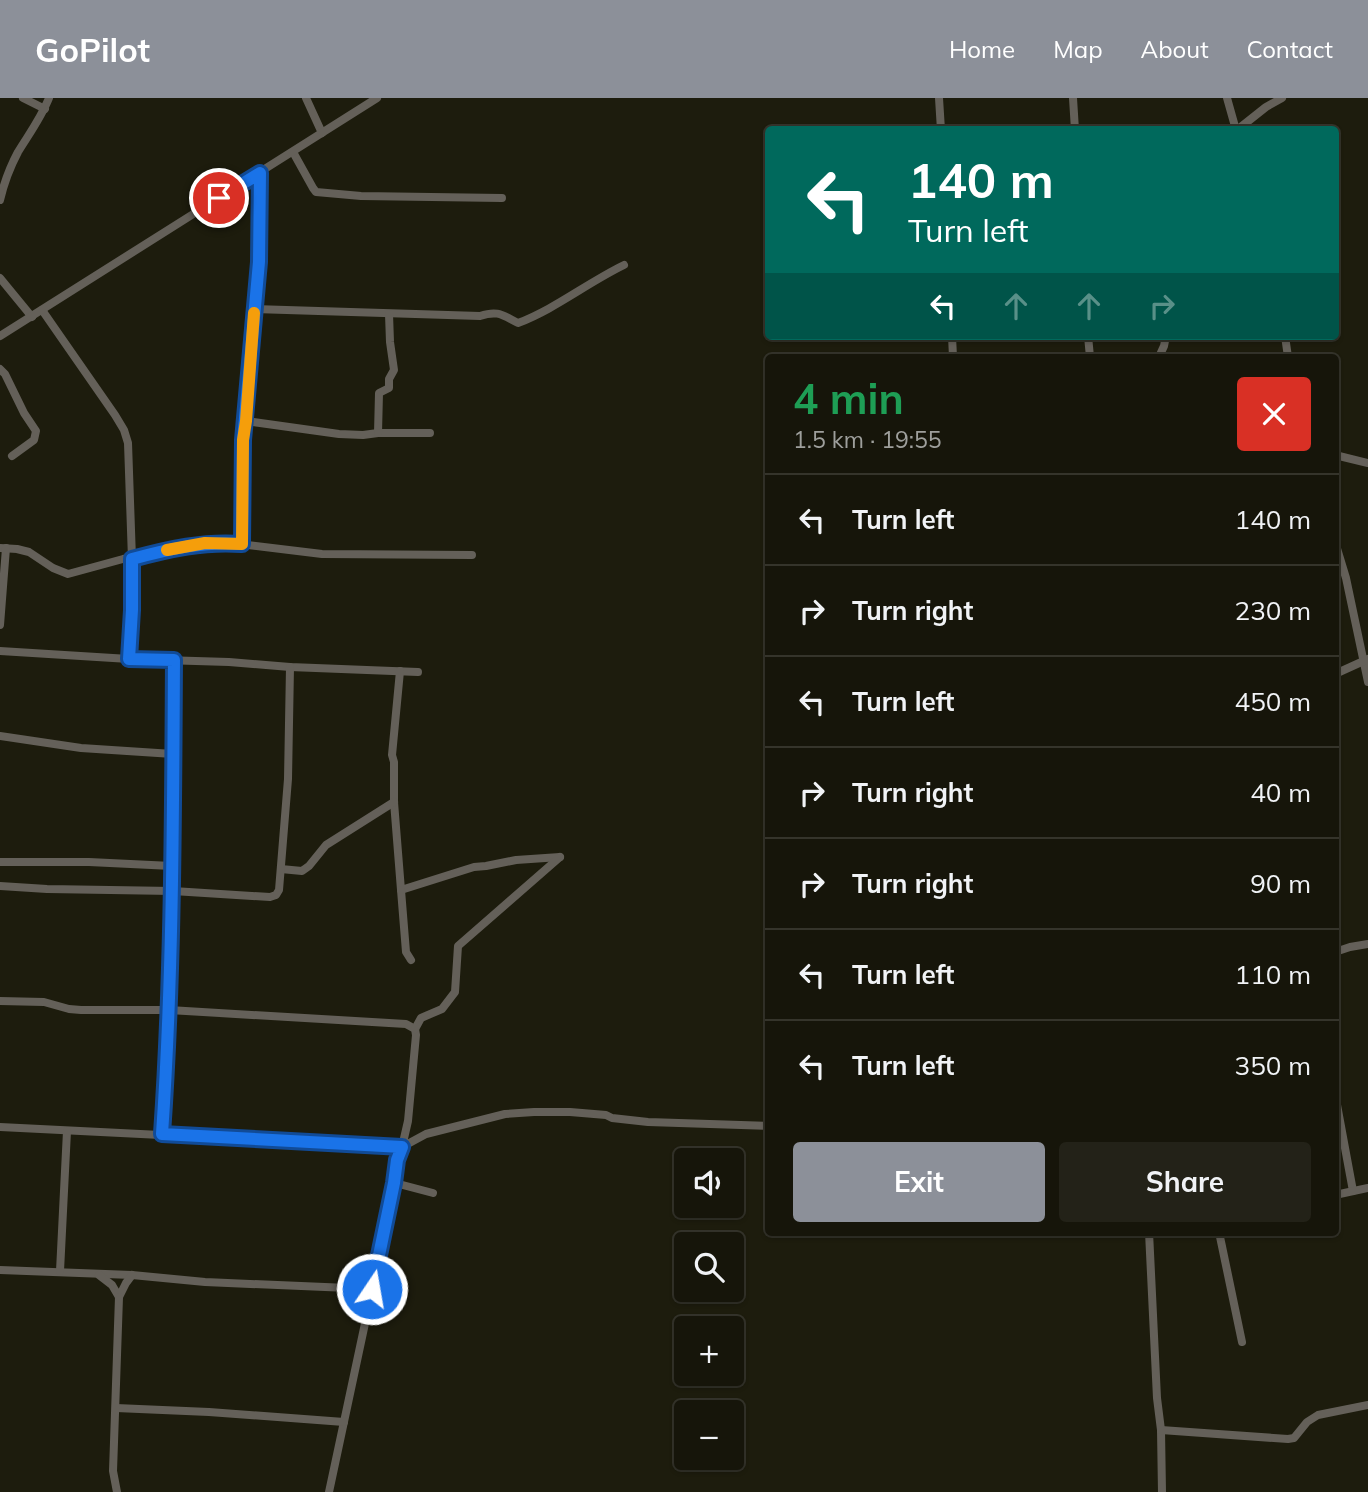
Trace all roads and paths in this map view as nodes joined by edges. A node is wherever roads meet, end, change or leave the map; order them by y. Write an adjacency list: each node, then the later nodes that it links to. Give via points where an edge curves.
1 (23, 98): 9 (street)
2 (49, 98): 9 (street)
3 (306, 98): 14 (street)
4 (377, 98): 14 (street)
5 (939, 98): 10 (street)
6 (1073, 98): 11 (street)
7 (1227, 98): 12 (street)
8 (1282, 98): 13 (street)
9 (45, 109): 18 (street, via 6,177)
10 (941, 126)
11 (1075, 126)
12 (1236, 126)
13 (1242, 126)
14 (322, 133): 15 (street)
15 (293, 152): 16 (street); 17 (street, via 316,192)
16 (260, 173): 21 (street); 22 (street)
17 (502, 198)
18 (0, 200)
19 (624, 265): 23 (street, via 518,323 491,312 480,316)
20 (0, 278): 24 (street)
21 (254, 309): 23 (street); 27 (street)
22 (42, 310): 24 (street); 37 (street, via 124,430)
23 (389, 314): 28 (street, via 394,370 389,387 379,393)
24 (32, 317): 25 (street)
25 (0, 337)
26 (0, 369): 30 (street, via 36,431 34,440)
27 (246, 421): 28 (street, via 339,434); 33 (street)
28 (378, 433): 29 (street)
29 (430, 433)
30 (12, 456)
31 (1339, 456): 32 (street)
32 (1368, 463)
33 (242, 544): 35 (street, via 322,554); 37 (street, via 205,543)
34 (3, 548): 37 (street, via 29,552 68,573); 38 (street)
35 (472, 555)
36 (1339, 555): 42 (street)
37 (132, 559): 40 (street)
38 (0, 625)
39 (0, 651): 40 (street)
40 (129, 659): 41 (street)
41 (174, 660): 43 (street); 49 (street)
42 (1366, 660): 46 (street); 47 (street)
43 (290, 667): 44 (street); 53 (street)
44 (400, 671): 45 (street); 50 (street)
45 (418, 672)
46 (1339, 672)
47 (1368, 682)
48 (0, 736): 49 (street, via 81,748)
49 (173, 754): 52 (street)
50 (394, 802): 53 (street, via 326,845 302,871); 55 (street)
51 (0, 862): 52 (street)
52 (172, 866): 56 (street)
53 (281, 869): 56 (street, via 279,890 270,897)
54 (0, 886): 56 (street)
55 (401, 890): 59 (street, via 406,952); 62 (street, via 474,867 560,857 458,946 455,992 442,1009 421,1018)
56 (173, 891): 61 (street)
57 (1368, 944): 58 (street)
58 (1339, 951)
59 (411, 960)
60 (0, 1001): 61 (street, via 44,1002 81,1010)
61 (169, 1010): 62 (street, via 406,1024); 67 (street)
62 (415, 1029): 68 (street)
63 (1339, 1116): 71 (street)
64 (765, 1126): 68 (street, via 534,1112 505,1114 426,1134)
65 (0, 1127): 66 (street)
66 (68, 1131): 67 (street); 77 (street)
67 (162, 1134): 68 (street)
68 (402, 1147): 69 (street)
69 (394, 1183): 72 (street); 80 (street)
70 (1368, 1188): 71 (street)
71 (1353, 1191): 73 (street)
72 (433, 1193)
73 (1339, 1194)
74 (1149, 1236): 87 (street)
75 (1220, 1236): 82 (street)
76 (0, 1270): 77 (street)
77 (60, 1271): 78 (street)
78 (97, 1274): 79 (street); 81 (street)
79 (132, 1275): 80 (street); 81 (street)
80 (372, 1289): 86 (street)
81 (119, 1297): 85 (street)
82 (1242, 1342)
83 (1368, 1400): 84 (street)
84 (1368, 1406): 87 (street, via 1318,1415 1288,1439)
85 (116, 1408): 86 (street); 88 (street, via 113,1471)
86 (344, 1422): 89 (street)
87 (1161, 1430): 90 (street)
88 (117, 1492)
89 (330, 1492)
90 (1162, 1492)

